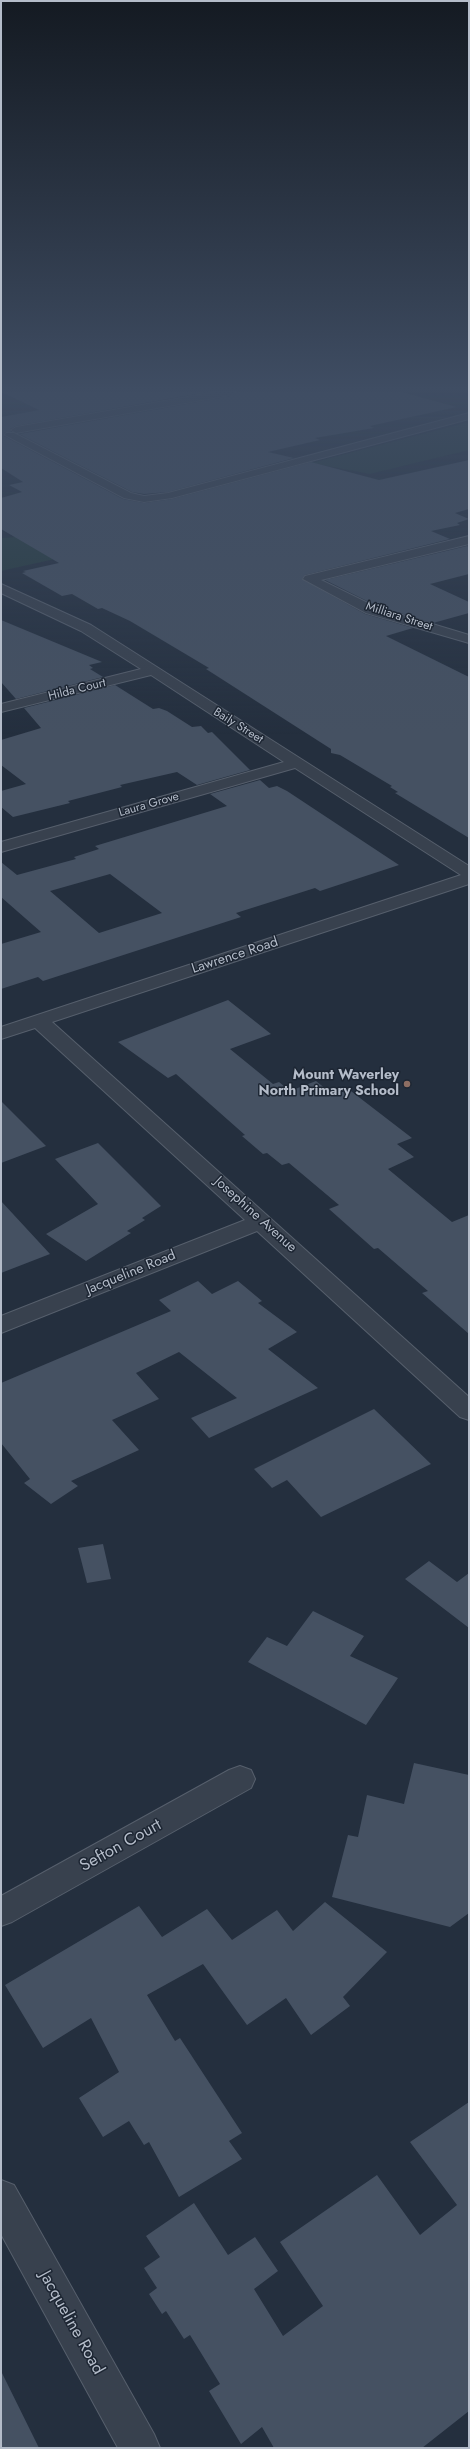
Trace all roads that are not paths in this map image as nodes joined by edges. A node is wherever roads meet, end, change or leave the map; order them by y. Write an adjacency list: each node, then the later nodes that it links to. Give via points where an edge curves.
1 (469, 540): 4 (street, Milliara Street, via 309,578 371,610)
2 (1, 588): 3 (street, Baily Street)
3 (7, 597): 5 (street, Baily Street, via 86,628)
4 (469, 639)
5 (152, 671): 6 (street, Hilda Court); 7 (street, Baily Street)
6 (1, 708)
7 (296, 763): 8 (street, Laura Grove); 9 (street, Baily Street)
8 (1, 847)
9 (469, 873)
10 (469, 878): 11 (street, Lawrence Road)
11 (39, 1021): 12 (street, Lawrence Road); 13 (street, Josephine Avenue)
12 (1, 1033)
13 (260, 1220): 14 (street, Jacqueline Road); 15 (street, Josephine Avenue)
14 (1, 1326)
15 (469, 1411)
16 (240, 1779): 17 (street, Sefton Court)
17 (1, 1912)
18 (1, 2198): 19 (street, Jacqueline Road)
19 (140, 2448)

